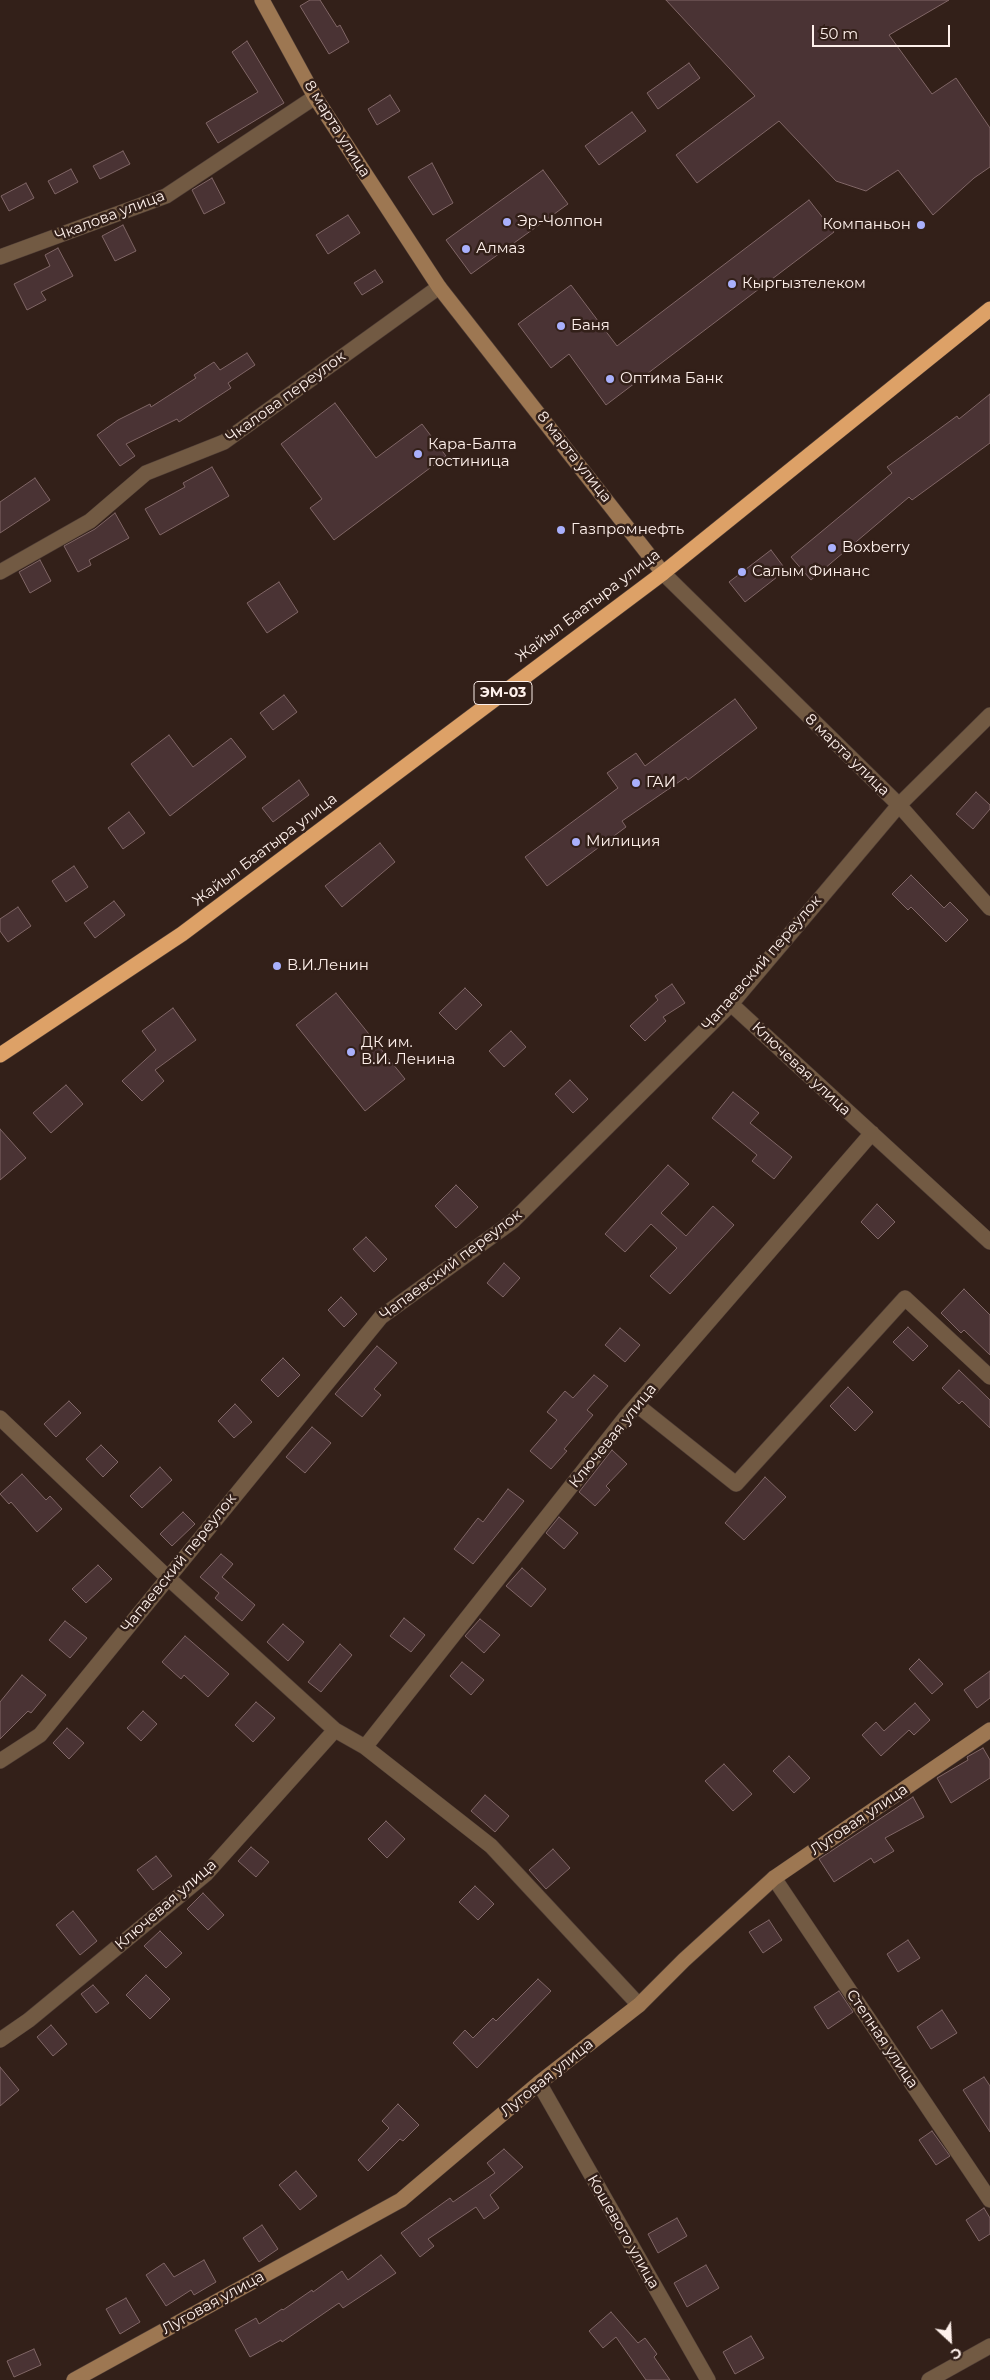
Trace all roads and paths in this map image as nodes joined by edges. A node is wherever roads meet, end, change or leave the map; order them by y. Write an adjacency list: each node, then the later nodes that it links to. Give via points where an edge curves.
1 (262, 0): 2 (street, 8 марта улица)
2 (315, 97): 3 (street, Чкалова улица, via 166,196); 4 (street, 8 марта улица)
3 (0, 258)
4 (439, 287): 6 (street, Чкалова переулок, via 224,442 146,473 90,521); 7 (street, 8 марта улица)
5 (990, 308): 7 (highway, Жайыл Баатыра улица / ЭМ-03)
6 (0, 572)
7 (662, 573): 9 (street, 8 марта улица); 12 (highway, Жайыл Баатыра улица / ЭМ-03, via 182,934)
8 (990, 715): 9 (street, Чапаевский переулок)
9 (899, 805): 10 (street, 8 марта улица); 11 (street, Чапаевский переулок)
10 (990, 908)
11 (731, 1004): 13 (street, Ключевая улица); 18 (street, Чапаевский переулок, via 513,1221 380,1317)
12 (0, 1055)
13 (872, 1133): 14 (street, Ключевая улица); 16 (street, Ключевая улица)
14 (990, 1242)
15 (990, 1377): 16 (street, via 905,1298 736,1484)
16 (637, 1405): 21 (street, Ключевая улица)
17 (0, 1418): 18 (street)
18 (167, 1577): 19 (street); 22 (street, Чапаевский переулок, via 40,1735)
19 (335, 1730): 21 (street); 25 (street, Ключевая улица, via 206,1874 29,2020)
20 (990, 1730): 23 (street, Луговая улица)
21 (365, 1747): 24 (street, via 490,1846)
22 (0, 1761)
23 (774, 1878): 24 (street, Луговая улица); 27 (street, Степная улица)
24 (639, 2005): 26 (street, Луговая улица)
25 (0, 2040)
26 (539, 2083): 29 (street, Луговая улица, via 401,2200); 30 (street, Кошевого улица)
27 (990, 2200)
28 (990, 2346): 31 (street)
29 (74, 2380)
30 (708, 2380)
31 (928, 2380)

